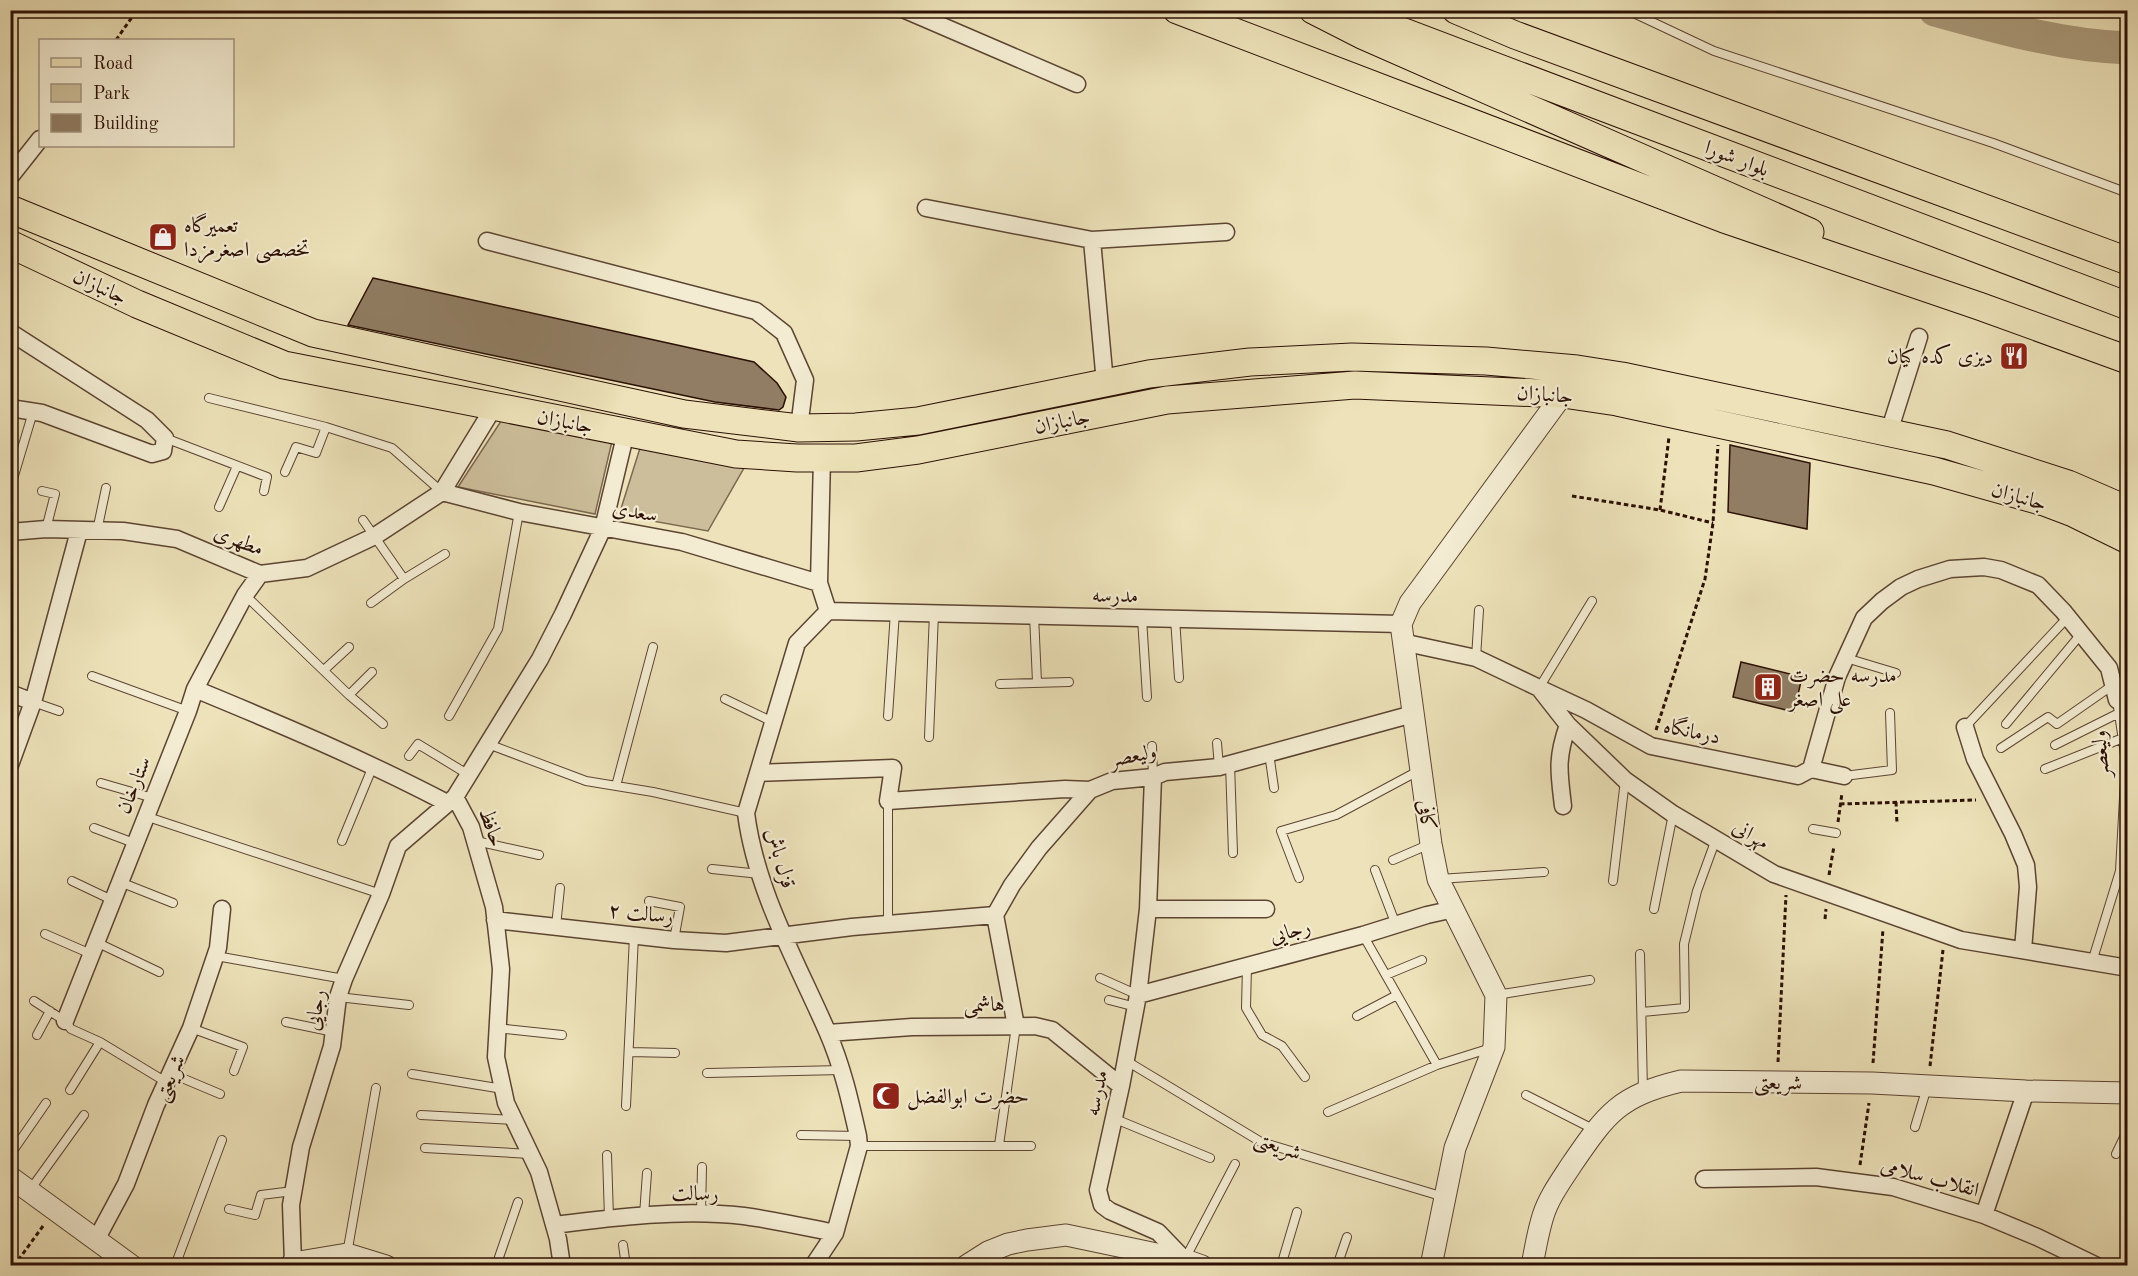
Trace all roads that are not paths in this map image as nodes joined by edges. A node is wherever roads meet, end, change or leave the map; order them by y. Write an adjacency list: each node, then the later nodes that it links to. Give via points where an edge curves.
1 (905, 10): 10 (street)
2 (1177, 10): 21 (main road, via 1724,219)
3 (1312, 10): 21 (main road)
4 (1346, 10): 22 (main road, بلوار شورا)
5 (1456, 10): 9 (main road, بلوار شورا)
6 (1478, 10): 9 (main road)
7 (1494, 10): 9 (main road)
8 (1627, 10): 13 (lane, via 1714,51 1993,143)
9 (1515, 35): 20 (main road, بلوار شورا)
10 (1077, 84)
11 (39, 140): 12 (street)
12 (10, 177)
13 (2127, 193)
14 (926, 208): 17 (street)
15 (10, 209): 27 (main road, جانبازان, via 313,333)
16 (1226, 232): 17 (street)
17 (1092, 240): 28 (street)
18 (487, 241): 36 (street, via 756,311 784,333 805,380)
19 (10, 244): 31 (main road, جانبازان, via 137,304 284,365)
20 (2127, 261)
21 (1979, 306): 25 (main road)
22 (2127, 306)
23 (10, 332): 39 (street, via 147,420)
24 (1919, 337): 38 (street)
25 (2127, 360)
26 (1577, 369): 28 (main road, جانبازان, via 1486,361 1352,357 1250,362); 29 (main road); 38 (main road, جانبازان)
27 (540, 383): 34 (main road, via 547,389 549,402 541,413); 36 (main road, جانبازان, via 684,414)
28 (1105, 383): 36 (main road, جانبازان, via 918,421)
29 (1563, 393): 40 (main road, جانبازان, via 1355,386 1167,400 918,450); 58 (main road, جانبازان, via 1934,471 2073,513); 74 (street, via 1410,603)
30 (208, 398): 35 (lane)
31 (494, 407): 34 (main road, جانبازان); 47 (street, مطهری)
32 (10, 408): 33 (street)
33 (33, 412): 39 (street, via 152,454); 44 (lane)
34 (532, 415): 37 (main road, جانبازان)
35 (326, 427): 42 (lane, via 316,453 296,447); 47 (lane, via 392,448)
36 (799, 428)
37 (626, 432): 40 (main road, جانبازان, via 736,454); 52 (street, حافظ)
38 (1889, 432): 49 (main road, جانبازان, via 1947,445 2068,484)
39 (164, 445): 41 (lane)
40 (822, 458): 62 (street)
41 (237, 466): 46 (lane, via 267,477); 48 (lane)
42 (285, 472)
43 (106, 488): 55 (lane)
44 (10, 489)
45 (42, 491): 53 (lane, via 55,494)
46 (264, 492)
47 (442, 492): 50 (street, سعدی); 57 (street, مطهری)
48 (219, 507)
49 (2127, 510)
50 (519, 512): 52 (street, سعدی); 100 (lane, via 498,629)
51 (363, 520): 57 (lane)
52 (603, 528): 62 (street, سعدی, via 682,542); 110 (street, حافظ, via 540,658)
53 (46, 529): 54 (street, مطهری); 56 (street, مطهری)
54 (79, 531): 55 (street, مطهری); 95 (street)
55 (97, 531): 60 (street, مطهری, via 177,539)
56 (10, 532)
57 (375, 536): 60 (street, مطهری, via 307,568); 61 (lane)
58 (2127, 540)
59 (445, 554): 61 (lane)
60 (260, 574): 63 (street, ستارخان)
61 (404, 579): 65 (lane)
62 (819, 583): 67 (street)
63 (245, 595): 80 (lane); 89 (street, ستارخان)
64 (1592, 601): 88 (lane)
65 (371, 603)
66 (1479, 610): 78 (lane)
67 (828, 611): 68 (street, مدرسه); 102 (street, قزل باش, via 797,643)
68 (895, 612): 69 (street, مدرسه); 101 (lane)
69 (934, 613): 70 (street, مدرسه); 107 (lane)
70 (1034, 615): 72 (street, مدرسه); 85 (lane)
71 (2068, 617): 75 (street, ولیعصر); 79 (street, ولیعصر, via 2038,585 2020,576 1984,567 1950,569 1918,579 1882,600 1864,618); 106 (lane)
72 (1142, 618): 73 (street, مدرسه); 92 (lane)
73 (1175, 618): 74 (street, مدرسه); 84 (lane)
74 (1401, 633): 78 (street, مهرانی); 99 (street, کافی)
75 (2082, 634): 94 (street, ولیعصر, via 2109,668); 104 (lane)
76 (349, 647): 80 (lane)
77 (653, 647): 128 (lane)
78 (1476, 658): 88 (street, مهرانی)
79 (1846, 658): 82 (lane); 119 (street, ولیعصر)
80 (324, 670): 91 (lane)
81 (372, 672): 91 (lane)
82 (1896, 673)
83 (92, 676): 97 (lane)
84 (1179, 678)
85 (1037, 682): 86 (lane); 87 (lane)
86 (1069, 682)
87 (1000, 684)
88 (1539, 688): 105 (street, مهرانی); 119 (street, درمانگاه, via 1651,746 1798,776)
89 (195, 689): 97 (street, ستارخان); 118 (street)
90 (10, 693): 95 (street)
91 (349, 695): 103 (lane)
92 (1147, 697)
93 (725, 699): 102 (lane)
94 (2119, 699): 108 (lane, ولیعصر); 111 (lane); 113 (lane, via 2057,724 2048,717)
95 (33, 702): 96 (lane); 116 (street)
96 (59, 711)
97 (188, 711): 131 (street, ستارخان)
98 (1890, 713): 124 (lane, via 1892,770)
99 (1413, 714): 114 (street, ولیعصر); 121 (street, کافی)
100 (449, 716)
101 (888, 716)
102 (773, 722): 122 (street, قزل باش)
103 (383, 724)
104 (2006, 724)
105 (1568, 725): 126 (street, مهرانی); 134 (street, via 1558,763)
106 (1965, 727): 181 (street, via 1975,759 2026,865)
107 (929, 737)
108 (2123, 738): 120 (lane); 135 (lane, ولیعصر)
109 (1218, 743): 117 (lane)
110 (488, 744): 123 (street, حافظ); 128 (lane, via 585,781)
111 (2055, 745)
112 (1152, 746): 125 (lane, مدرسه)
113 (2001, 748)
114 (1269, 753): 117 (street, ولیعصر); 129 (lane)
115 (409, 756): 123 (lane, via 418,744)
116 (10, 765)
117 (1225, 765): 125 (street, ولیعصر); 148 (lane)
118 (373, 766): 132 (street); 143 (lane)
119 (1811, 769): 124 (street, درمانگاه)
120 (2045, 769)
121 (1421, 770): 147 (street, کافی); 155 (lane, via 1336,815 1281,831)
122 (758, 773): 133 (street, via 893,768); 136 (street, قزل باش)
123 (469, 775): 132 (street, حافظ)
124 (1844, 776)
125 (1153, 777): 130 (street, ولیعصر, via 1112,781); 166 (street, مدرسه)
126 (1625, 780): 137 (street, مهرانی); 158 (lane)
127 (101, 783): 131 (lane)
128 (616, 786): 136 (lane)
129 (1274, 788)
130 (1090, 790): 133 (street); 170 (street, ولیعصر, via 1039,848)
131 (153, 798): 138 (street, ستارخان)
132 (451, 800): 144 (street, حافظ, via 471,827); 161 (street, رجایی, via 398,846)
133 (888, 801): 172 (lane)
134 (1563, 806)
135 (2126, 808): 145 (lane, ولیعصر)
136 (746, 813): 154 (street, قزل باش)
137 (1673, 814): 142 (street, مهرانی); 169 (lane)
138 (145, 815): 146 (street, ستارخان); 161 (lane)
139 (94, 828): 146 (lane)
140 (1813, 829): 141 (lane)
141 (1836, 833)
142 (1716, 839): 181 (street, مهرانی, via 1774,874 1961,940); 201 (lane, via 1696,891 1684,945 1685,1008)
143 (342, 841)
144 (475, 841): 149 (lane); 171 (street, حافظ)
145 (2124, 841): 185 (lane, ولیعصر, via 2120,871)
146 (134, 843): 159 (street, ستارخان)
147 (1431, 844): 150 (lane); 156 (street, کافی)
148 (1233, 852)
149 (539, 855)
150 (1393, 860)
151 (712, 869): 154 (lane)
152 (1375, 870): 173 (lane)
153 (1544, 872): 156 (lane)
154 (760, 874): 178 (street, قزل باش)
155 (1299, 878)
156 (1438, 879): 168 (street, کافی)
157 (72, 881): 162 (lane)
158 (1613, 881)
159 (119, 882): 162 (street, ستارخان); 164 (lane)
160 (560, 888): 174 (lane)
161 (381, 894): 191 (street, رجایی)
162 (112, 900): 180 (street, ستارخان)
163 (649, 902): 179 (lane, via 680,907)
164 (173, 903)
165 (222, 909): 183 (street, شریعتی)
166 (1148, 909): 167 (street); 198 (street, مدرسه)
167 (1266, 909)
168 (1454, 909): 173 (street, رجایی); 194 (street, کافی)
169 (1654, 909)
170 (995, 915): 172 (street, رسالت ۲); 205 (street)
171 (495, 920): 174 (street, رسالت ۲); 207 (street, حافظ, via 501,969)
172 (888, 924): 178 (street, رسالت ۲)
173 (1396, 925): 176 (street, رجایی)
174 (556, 926): 177 (street, رسالت ۲)
175 (45, 934): 180 (lane)
176 (1363, 934): 186 (street, رجایی); 189 (lane)
177 (634, 936): 179 (street, رسالت ۲); 214 (lane)
178 (783, 937): 179 (street, رسالت ۲, via 726,943); 209 (street, قزل باش)
179 (674, 940)
180 (94, 948): 188 (lane); 203 (street, ستارخان)
181 (2023, 950): 185 (street, مهرانی)
182 (1640, 954): 201 (lane)
183 (216, 956): 191 (lane); 206 (street, شریعتی)
184 (1422, 960): 189 (lane)
185 (2092, 962): 187 (street, مهرانی)
186 (1247, 966): 198 (street, رجایی); 222 (lane, via 1246,1008 1262,1035 1282,1046)
187 (2127, 968)
188 (159, 972)
189 (1386, 975): 193 (lane)
190 (1100, 978): 198 (lane)
191 (344, 979): 195 (street, رجایی)
192 (1590, 980): 194 (lane)
193 (1397, 995): 202 (lane); 217 (lane)
194 (1496, 995): 213 (street, کافی)
195 (338, 997): 199 (lane); 208 (street, رجایی)
196 (1109, 1000): 198 (lane)
197 (34, 1001): 200 (lane)
198 (1137, 1001): 216 (street, مدرسه)
199 (410, 1005)
200 (50, 1011): 203 (lane); 210 (lane)
201 (1642, 1012): 230 (lane)
202 (1357, 1016)
203 (65, 1021): 212 (lane, via 71,1029)
204 (286, 1022): 208 (lane)
205 (1017, 1026): 209 (street, هاشمی); 224 (street, هاشمی, via 1052,1030); 247 (lane)
206 (191, 1028): 219 (lane, via 243,1047); 223 (street, شریعتی)
207 (497, 1028): 211 (lane); 227 (street, حافظ, via 496,1057)
208 (334, 1032): 261 (street, رجایی, via 301,1147)
209 (828, 1033): 218 (street, قزل باش)
210 (37, 1035)
211 (562, 1035)
212 (100, 1042): 223 (lane); 228 (lane)
213 (1494, 1047): 217 (lane); 262 (street, کافی, via 1455,1148)
214 (629, 1052): 215 (lane); 235 (lane)
215 (675, 1053)
216 (1125, 1060): 224 (street, مدرسه); 262 (lane, شریعتی, via 1261,1142)
217 (1437, 1065): 236 (lane)
218 (842, 1070): 220 (lane); 246 (street, قزل باش)
219 (234, 1071)
220 (707, 1073)
221 (412, 1074): 227 (lane)
222 (1305, 1077)
223 (168, 1078): 232 (lane); 273 (street, شریعتی, via 126,1184)
224 (1121, 1086): 239 (street, مدرسه)
225 (1927, 1086): 229 (street, شریعتی); 230 (street, شریعتی, via 1681,1081); 241 (lane)
226 (376, 1088): 275 (lane)
227 (503, 1089): 240 (street, حافظ)
228 (70, 1090)
229 (2026, 1091): 231 (street, شریعتی); 268 (street)
230 (1643, 1092): 243 (street, شریعتی, via 1609,1113)
231 (2127, 1093)
232 (220, 1094)
233 (1526, 1095): 243 (lane)
234 (46, 1103): 252 (lane)
235 (626, 1106)
236 (1328, 1112)
237 (84, 1115): 260 (lane)
238 (421, 1116): 240 (lane)
239 (1113, 1118): 254 (lane); 277 (street, مدرسه, via 1098,1190 1102,1205 1158,1232)
240 (514, 1120): 250 (street, حافظ)
241 (1915, 1127)
242 (2127, 1129): 251 (lane)
243 (1596, 1131): 290 (street, شریعتی, via 1551,1195 1542,1217)
244 (801, 1135): 246 (lane)
245 (222, 1140): 280 (lane)
246 (858, 1141): 247 (lane); 271 (street, قزل باش)
247 (999, 1145): 248 (lane)
248 (1030, 1146)
249 (424, 1148): 250 (lane)
250 (530, 1154): 270 (street, حافظ)
251 (2116, 1154)
252 (10, 1155)
253 (607, 1155): 269 (lane)
254 (1210, 1158)
255 (1235, 1164): 277 (lane)
256 (702, 1167): 266 (lane)
257 (647, 1173): 267 (lane)
258 (10, 1177): 260 (street)
259 (1704, 1179): 268 (street, انقلاب سلامی, via 1816,1177 1893,1187)
260 (29, 1190): 273 (street)
261 (293, 1191): 264 (lane, via 261,1195 255,1215); 278 (street, رجایی)
262 (1445, 1197): 289 (street, کافی)
263 (518, 1202): 282 (lane)
264 (229, 1209)
265 (1297, 1212): 287 (lane)
266 (701, 1214): 267 (street, رسالت); 271 (street, رسالت, via 743,1216)
267 (644, 1215): 269 (street, رسالت)
268 (1984, 1215): 291 (street, انقلاب سلامی)
269 (609, 1218): 270 (street, رسالت)
270 (554, 1225): 283 (street, حافظ)
271 (835, 1233): 285 (street, قزل باش)
272 (1347, 1237): 288 (lane)
273 (96, 1240): 279 (street)
274 (623, 1245): 284 (lane)
275 (347, 1254): 278 (street); 281 (street)
276 (2127, 1260): 292 (lane)
277 (1193, 1263): 286 (street, via 1066,1235 1008,1244)
278 (292, 1264)
279 (132, 1266)
280 (175, 1266)
281 (386, 1266)
282 (496, 1266)
283 (562, 1266)
284 (626, 1266)
285 (813, 1266)
286 (966, 1266)
287 (1281, 1266)
288 (1337, 1266)
289 (1431, 1266)
290 (1532, 1266)
291 (2097, 1266)
292 (2124, 1266)

